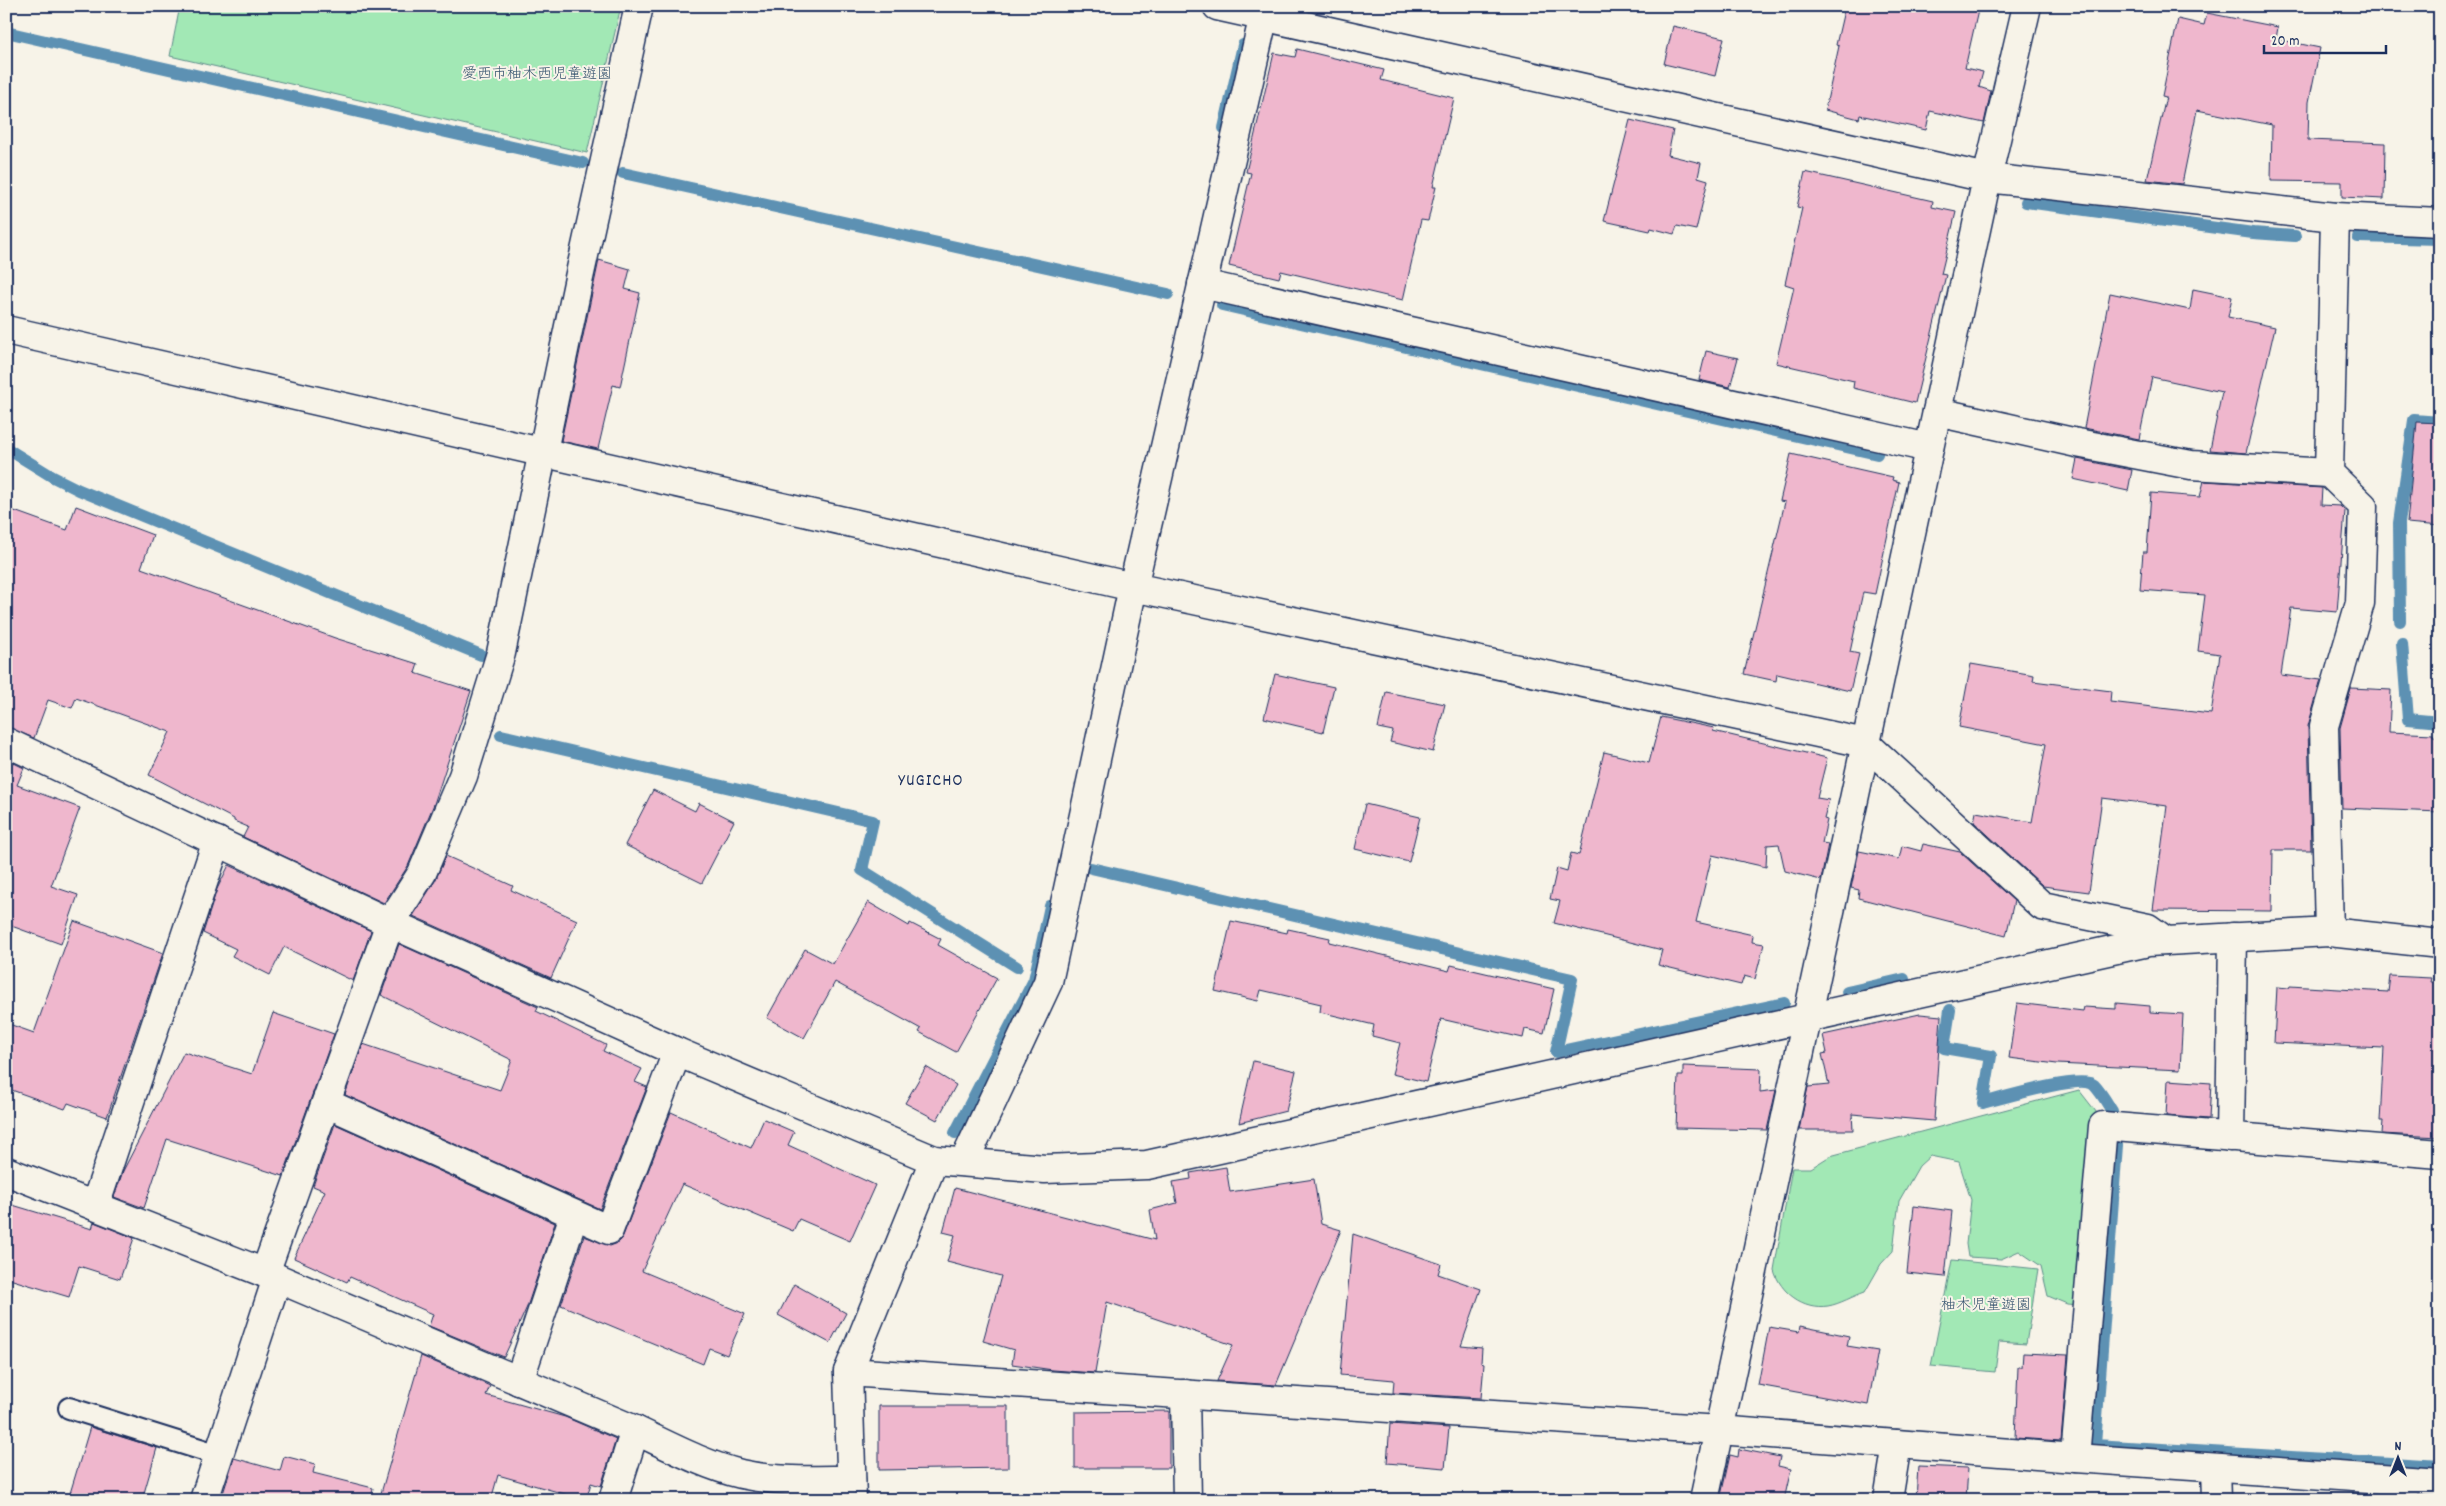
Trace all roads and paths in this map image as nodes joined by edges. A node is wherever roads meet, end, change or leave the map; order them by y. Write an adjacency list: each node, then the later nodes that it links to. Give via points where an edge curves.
1 (639, 6): 12 (street)
2 (1217, 6): 4 (street)
3 (2027, 6): 5 (street)
4 (1264, 11): 5 (street); 8 (street)
5 (1987, 178): 6 (street); 10 (street)
6 (2335, 217): 7 (street); 13 (street)
7 (2440, 222)
8 (1202, 284): 11 (street); 14 (street)
9 (6, 330): 12 (street)
10 (1937, 412): 11 (street); 13 (street, via 2077,444 2191,464)
11 (1929, 448): 16 (street)
12 (544, 452): 14 (street); 18 (street, via 501,653 463,776 422,873)
13 (2329, 473): 19 (street, via 2363,506 2360,603 2324,726)
14 (1133, 587): 16 (street); 29 (street, via 1048,982)
15 (6, 742): 17 (street)
16 (1865, 743): 21 (street, via 2042,906 2148,928); 23 (street)
17 (217, 841): 18 (street); 31 (street)
18 (390, 922): 24 (street); 25 (street)
19 (2328, 932): 20 (street); 22 (street)
20 (2233, 938): 21 (street); 26 (street)
21 (2166, 941): 23 (street, via 2148,942)
22 (2440, 944)
23 (1806, 1017): 29 (street, via 1146,1165 1045,1169); 39 (street)
24 (677, 1052): 28 (street); 32 (street, via 609,1230)
25 (326, 1103): 32 (street); 33 (street)
26 (2230, 1137): 27 (street); 42 (street, via 2102,1126)
27 (2440, 1154)
28 (934, 1160): 29 (street); 34 (street)
29 (964, 1162)
30 (6, 1171): 31 (street)
31 (95, 1206): 33 (street)
32 (574, 1215): 35 (street)
33 (271, 1276): 35 (street); 41 (street)
34 (848, 1372): 36 (street); 45 (street)
35 (519, 1381): 38 (street)
36 (1185, 1394): 39 (street); 48 (street)
37 (69, 1408): 41 (lane)
38 (635, 1430): 45 (street, via 686,1455 740,1474); 47 (street)
39 (1719, 1430): 40 (street); 49 (street)
40 (1897, 1444): 42 (street); 50 (street)
41 (219, 1455): 46 (street)
42 (2075, 1458): 43 (street)
43 (2215, 1468): 44 (street); 51 (street)
44 (2440, 1483)
45 (852, 1490)
46 (204, 1500)
47 (613, 1500)
48 (1187, 1500)
49 (1704, 1500)
50 (1888, 1500)
51 (2216, 1500)

